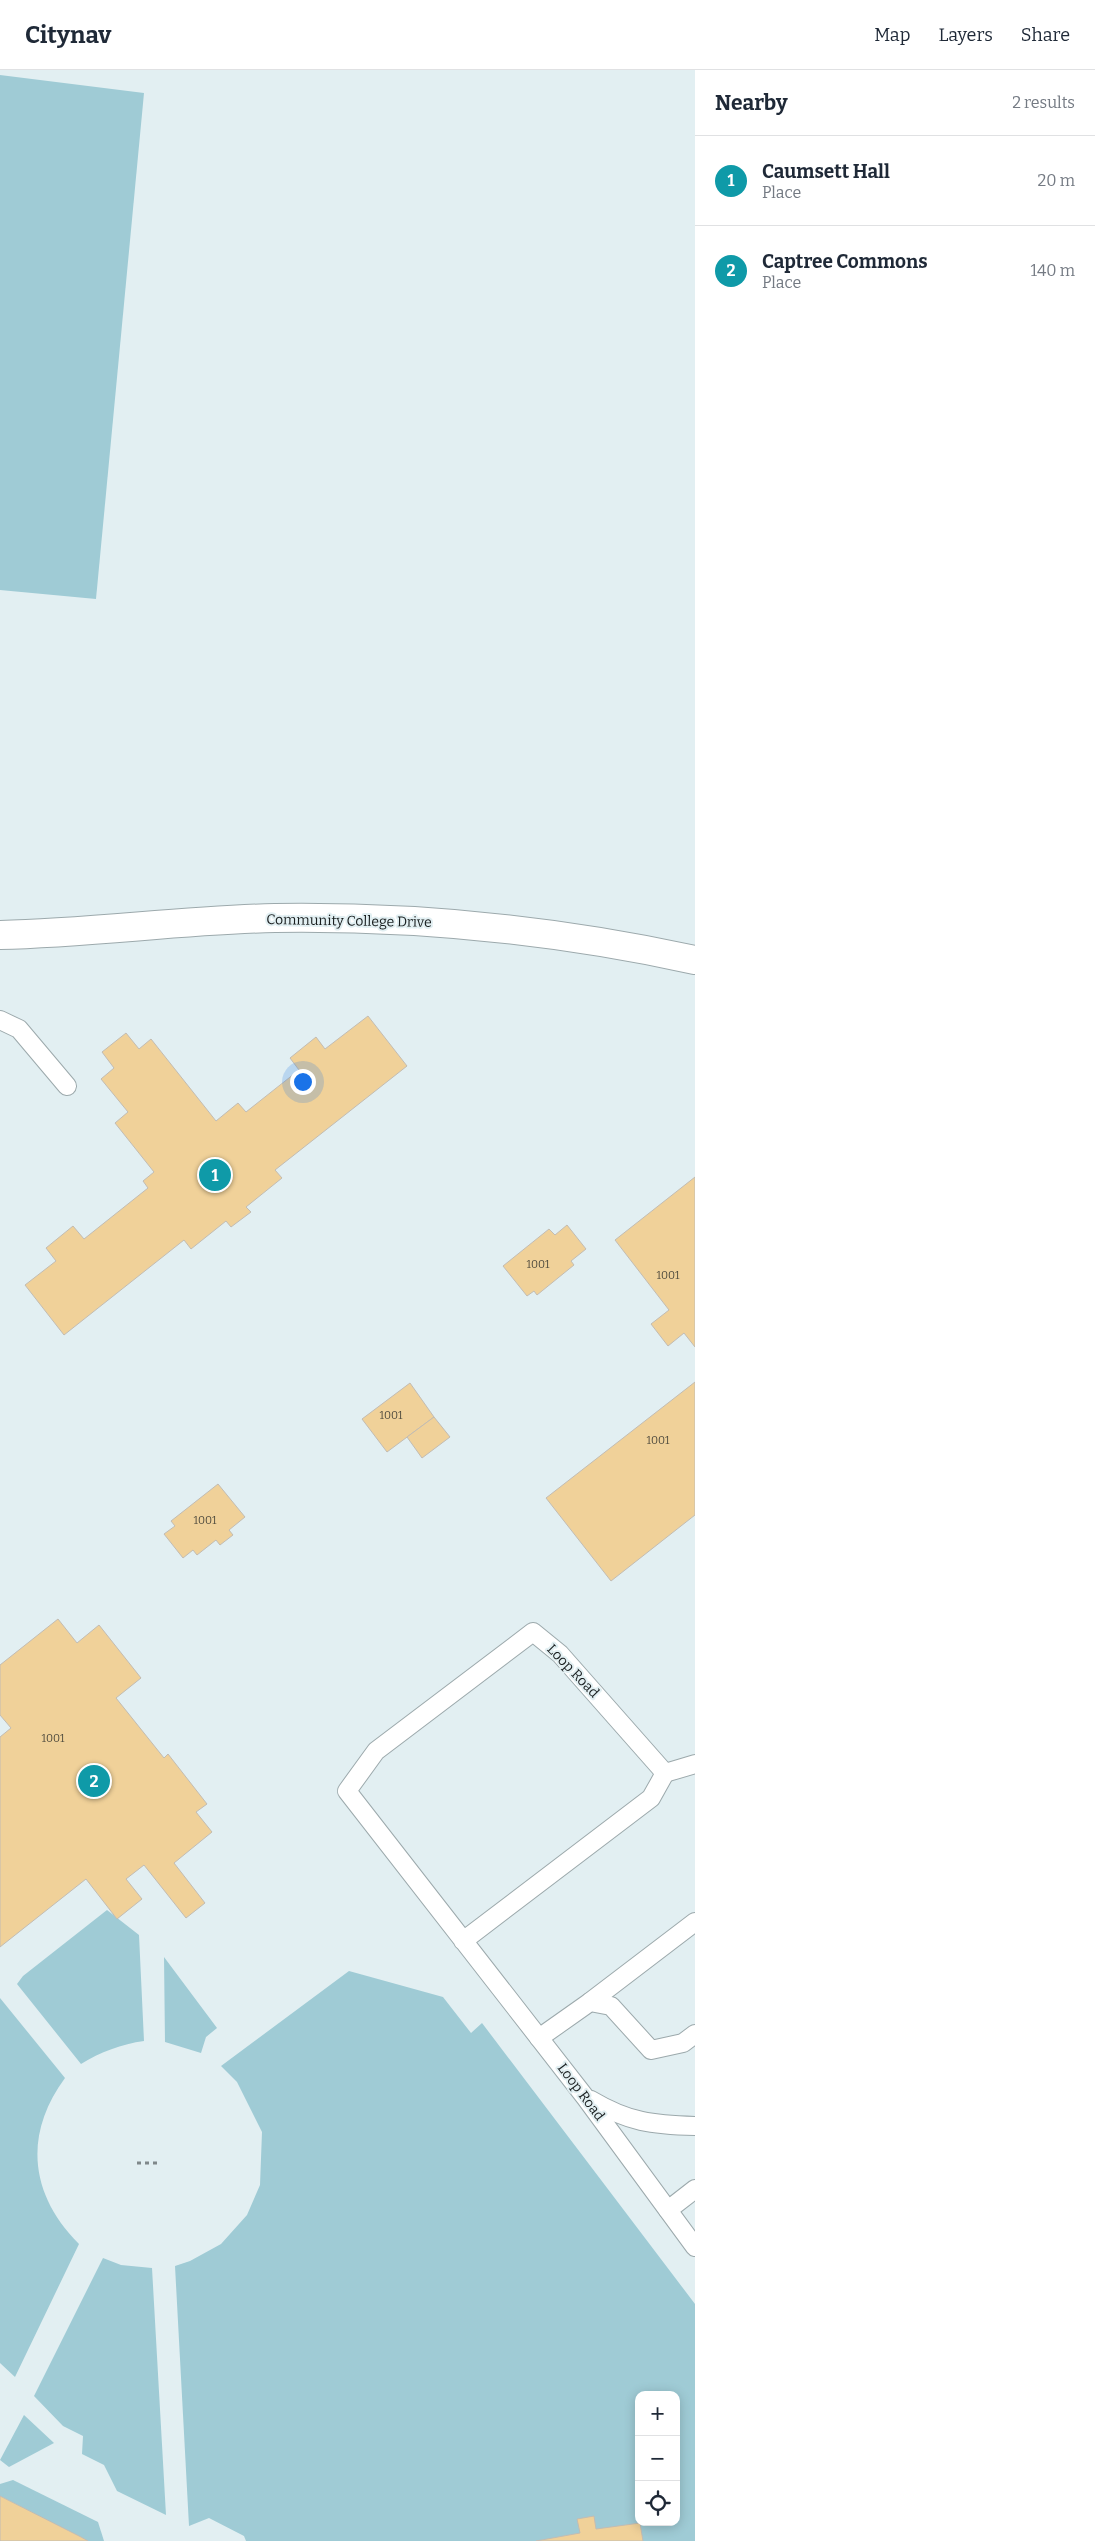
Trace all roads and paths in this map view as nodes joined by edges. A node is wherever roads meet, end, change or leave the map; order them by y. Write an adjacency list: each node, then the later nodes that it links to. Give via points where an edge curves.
1 (0, 935): 2 (main road, Community College Drive, via 276,918 404,921 537,932)
2 (695, 960)
3 (0, 1020): 4 (lane, via 19,1030)
4 (67, 1086)
5 (695, 1764): 6 (lane)
6 (665, 1773): 8 (lane, via 652,1798); 8 (lane, Loop Road, via 560,1654 533,1632 376,1751 347,1791)
7 (695, 1922): 9 (lane)
8 (463, 1941): 11 (lane, Loop Road)
9 (590, 2002): 10 (lane, via 612,2006 651,2050 683,2043); 11 (lane)
10 (695, 2034)
11 (539, 2038): 12 (lane, Loop Road)
12 (585, 2097): 13 (lane, via 629,2119); 17 (lane, Loop Road)
13 (695, 2126)
14 (137, 2163): 15 (path)
15 (160, 2163)
16 (695, 2189): 17 (lane)
17 (668, 2210): 18 (lane, Loop Road)
18 (693, 2239)

